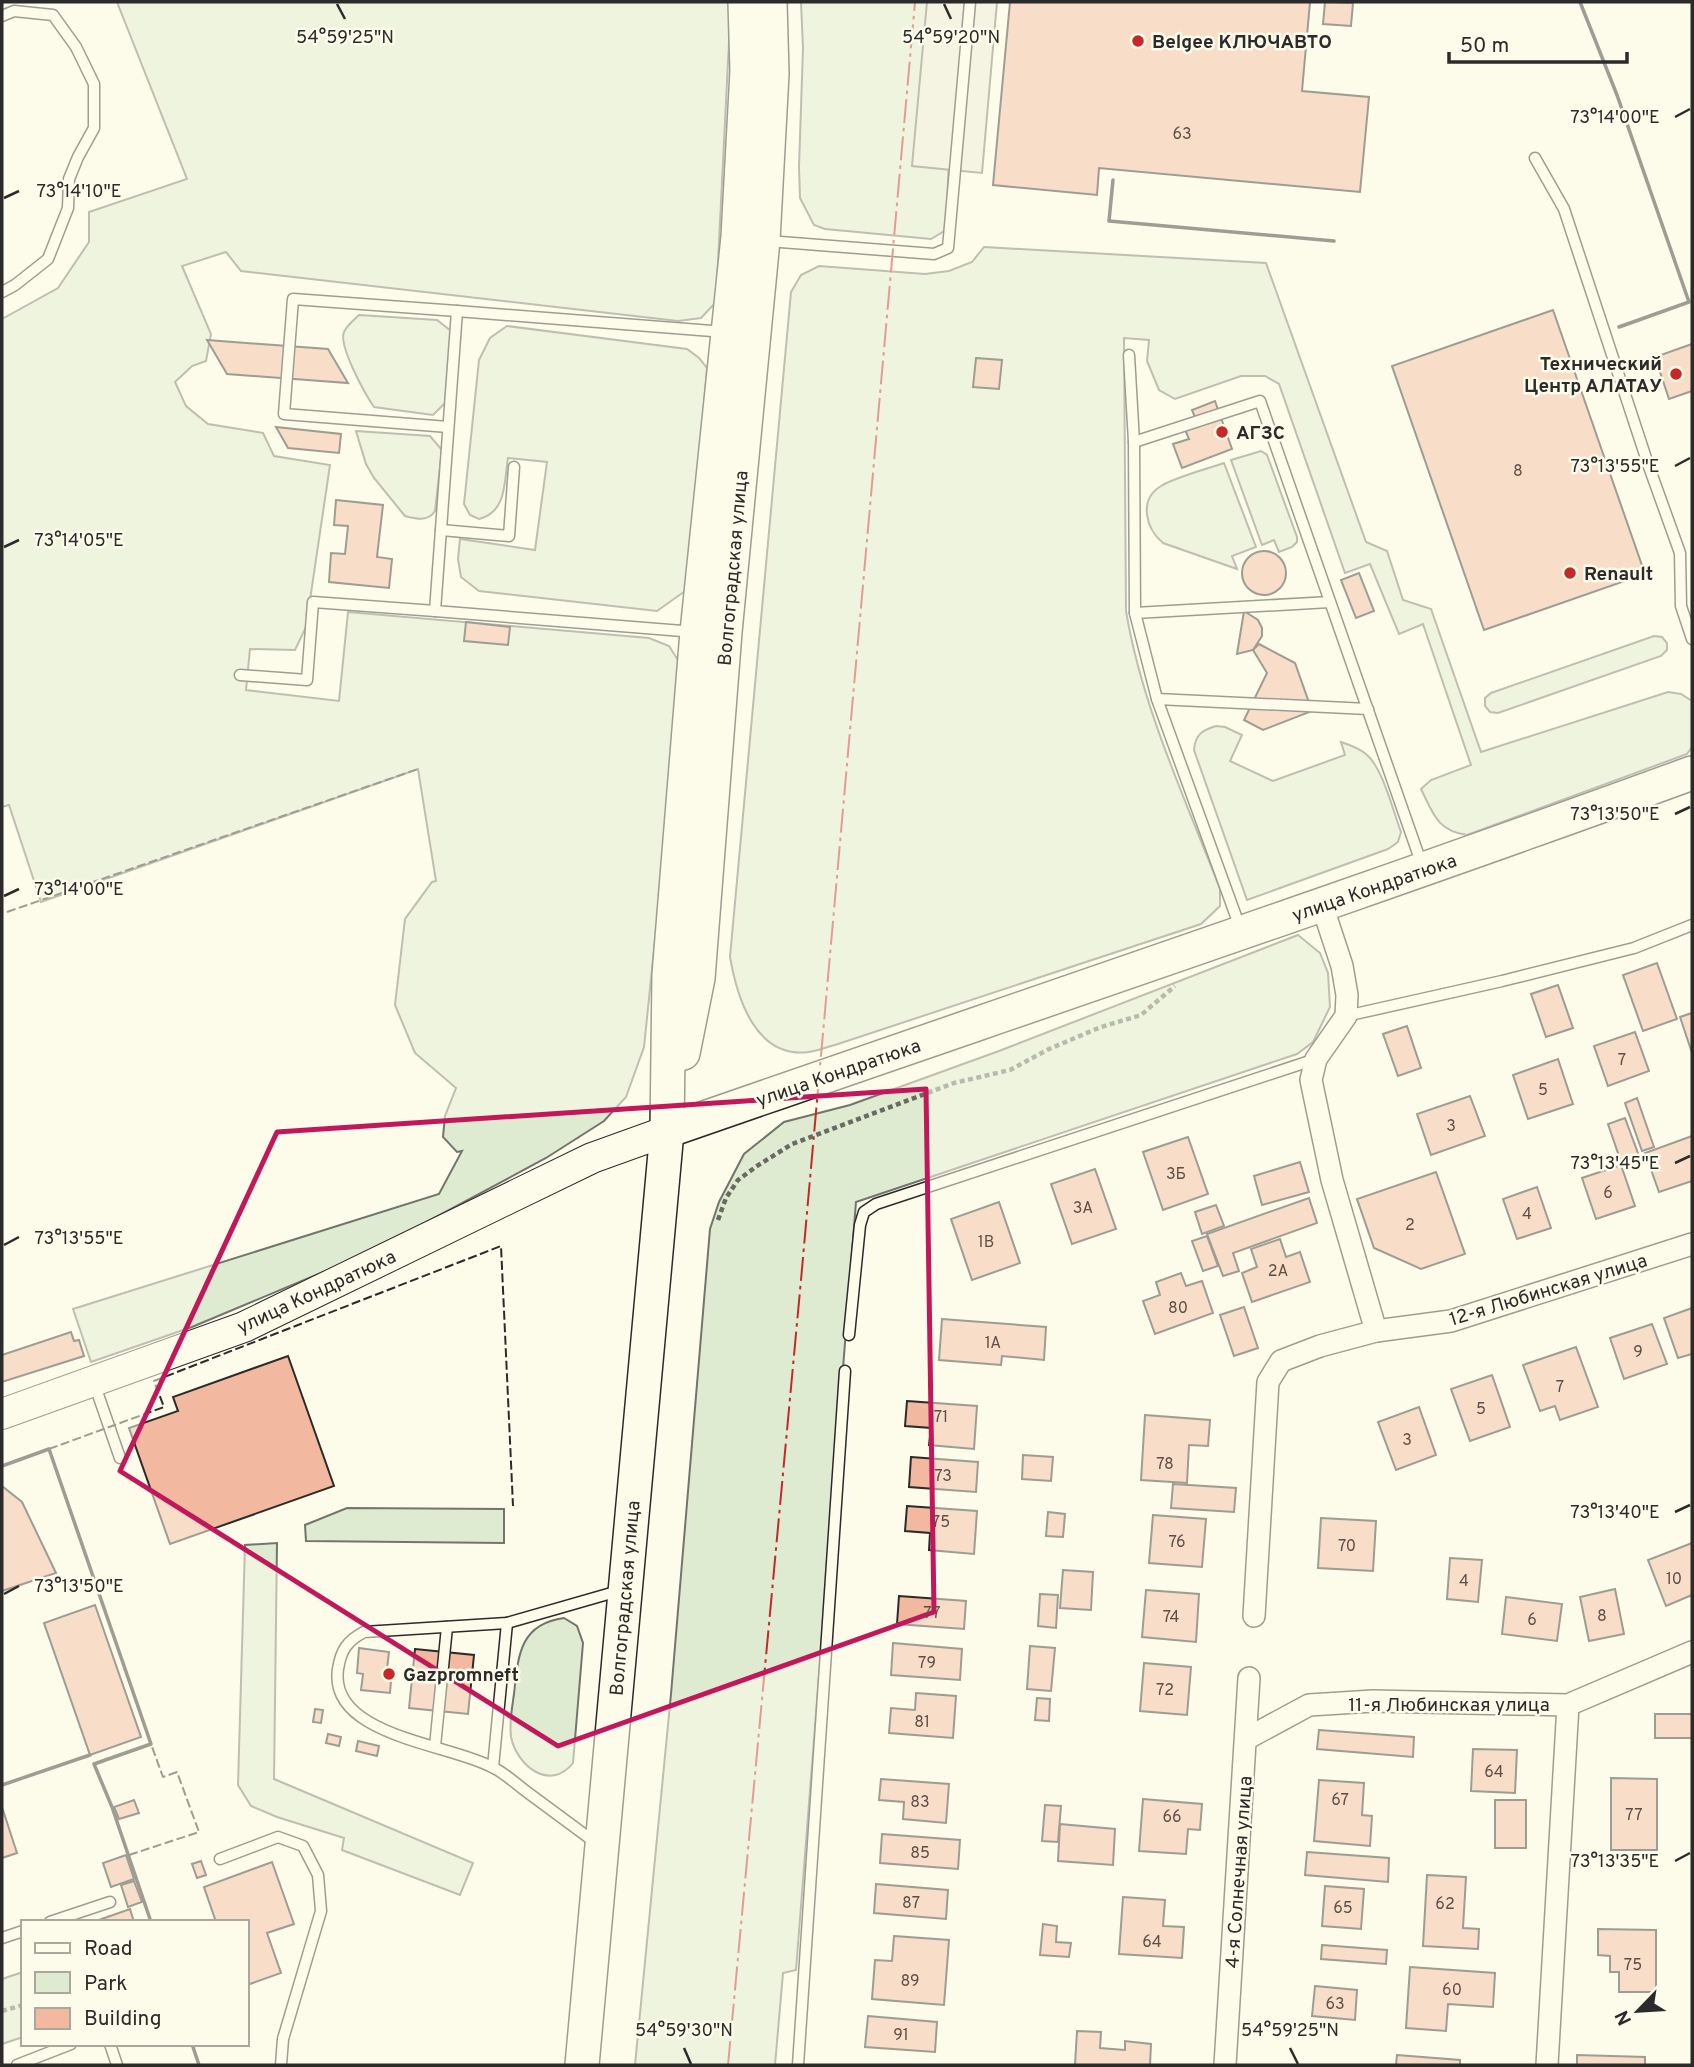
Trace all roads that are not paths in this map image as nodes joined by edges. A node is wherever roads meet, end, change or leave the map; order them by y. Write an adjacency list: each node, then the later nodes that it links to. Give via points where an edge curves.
1 (42, 2): 5 (lane)
2 (745, 2): 8 (main road, Волгоградская улица)
3 (770, 2): 8 (main road, Волгоградская улица, via 772,74)
4 (970, 2): 8 (lane, via 948,248 934,254)
5 (38, 13): 6 (lane, via 14,11); 9 (lane, via 53,15 76,47 94,84 94,128 69,179 68,208 48,259)
6 (2, 16)
7 (1535, 158): 21 (lane, via 1564,209 1680,553 1681,606)
8 (750, 239): 11 (main road, Волгоградская улица); 32 (main road, Волгоградская улица, via 698,978)
9 (2, 292)
10 (457, 311): 11 (lane); 13 (lane); 13 (lane, via 293,299 284,414)
11 (728, 332): 20 (main road, Волгоградская улица)
12 (1129, 355): 14 (lane)
13 (448, 427): 16 (lane)
14 (1134, 442): 17 (lane, via 1260,401); 19 (lane)
15 (514, 467): 16 (lane, via 509,536)
16 (441, 530): 18 (lane)
17 (1330, 602): 19 (lane); 24 (lane)
18 (435, 611): 20 (lane); 22 (lane, via 313,602 307,680)
19 (1135, 613): 23 (lane)
20 (697, 632): 32 (main road, Волгоградская улица, via 669,975)
21 (1692, 639)
22 (240, 675)
23 (1157, 699): 24 (lane); 29 (lane)
24 (1368, 709): 26 (lane)
25 (1692, 773): 26 (main road, улица Кондратюка)
26 (1424, 871): 27 (main road, улица Кондратюка)
27 (1322, 905): 29 (main road, улица Кондратюка); 30 (street, via 1342,966)
28 (1692, 925): 30 (lane, via 1634,948)
29 (1241, 931): 32 (main road, улица Кондратюка)
30 (1346, 1016): 31 (street)
31 (1316, 1059): 34 (street, via 1311,1080 1332,1180); 35 (lane, via 876,1204 864,1212 860,1225)
32 (667, 1131): 37 (street, улица Кондратюка, via 592,1158 244,1327); 40 (main road, Волгоградская улица)
33 (1692, 1244): 34 (street, 12-я Любинская улица, via 1451,1321)
34 (1376, 1331): 41 (street, 12-я Любинская улица, via 1282,1361 1268,1382)
35 (849, 1335)
36 (845, 1371): 62 (lane)
37 (93, 1381): 38 (street, улица Кондратюка); 39 (lane)
38 (2, 1413)
39 (120, 1458)
40 (625, 1589): 42 (lane); 50 (main road, Волгоградская улица)
41 (1254, 1616)
42 (508, 1623): 43 (lane); 49 (lane)
43 (447, 1627): 48 (lane); 48 (lane, via 364,1632 340,1653 337,1674 342,1698 356,1715 385,1731)
44 (1692, 1652): 46 (street, 11-я Любинская улица)
45 (1250, 1678): 47 (street, 4-я Солнечная улица)
46 (1568, 1705): 47 (street, 11-я Любинская улица, via 1309,1704); 64 (street)
47 (1246, 1739): 63 (street, 4-я Солнечная улица)
48 (435, 1746): 49 (lane)
49 (493, 1767): 50 (lane)
50 (601, 1847): 61 (main road, Волгоградская улица)
51 (220, 1859): 60 (lane, via 278,1837 303,1846 318,1875 321,1911 284,2039)
52 (110, 1902): 53 (lane)
53 (66, 1919)
54 (21, 1932): 55 (lane)
55 (2, 1938)
56 (66, 2046): 58 (lane)
57 (111, 2046): 59 (lane)
58 (17, 2065)
59 (117, 2065)
60 (281, 2065)
61 (582, 2065)
62 (798, 2065)
63 (1226, 2065)
64 (1547, 2065)

